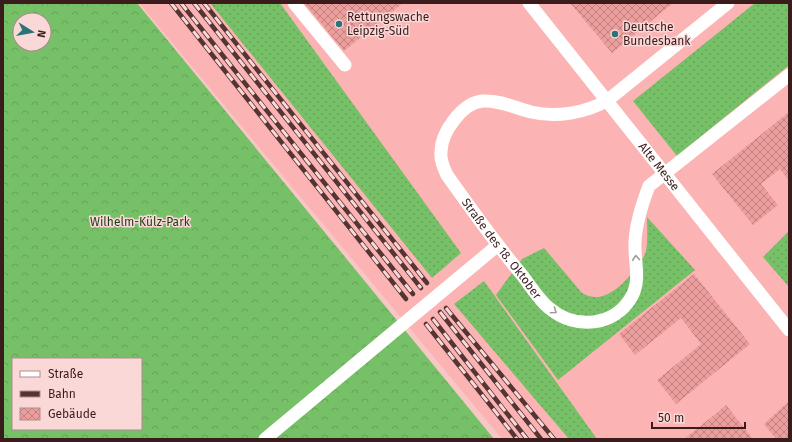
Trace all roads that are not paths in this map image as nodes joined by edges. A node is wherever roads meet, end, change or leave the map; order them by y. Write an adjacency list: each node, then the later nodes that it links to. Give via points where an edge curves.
1 (294, 3): 4 (street)
2 (529, 3): 6 (street, Alte Messe)
3 (724, 4): 6 (street, Straße des 18. Oktober)
4 (345, 65)
5 (789, 75): 7 (street, Straße des 18. Oktober)
6 (608, 100): 7 (street, Alte Messe); 8 (street, Straße des 18. Oktober, via 595,108 580,112 551,114 531,112 504,103 481,101 468,107 454,119 442,142 442,164 447,175)
7 (664, 173): 8 (street, Straße des 18. Oktober, one-way to 7, via 548,307 562,317 572,321 588,322 614,316 625,308 633,294 638,276 635,243 641,206 649,186); 9 (street, Alte Messe)
8 (498, 245): 10 (street)
9 (789, 330)
10 (265, 439)

